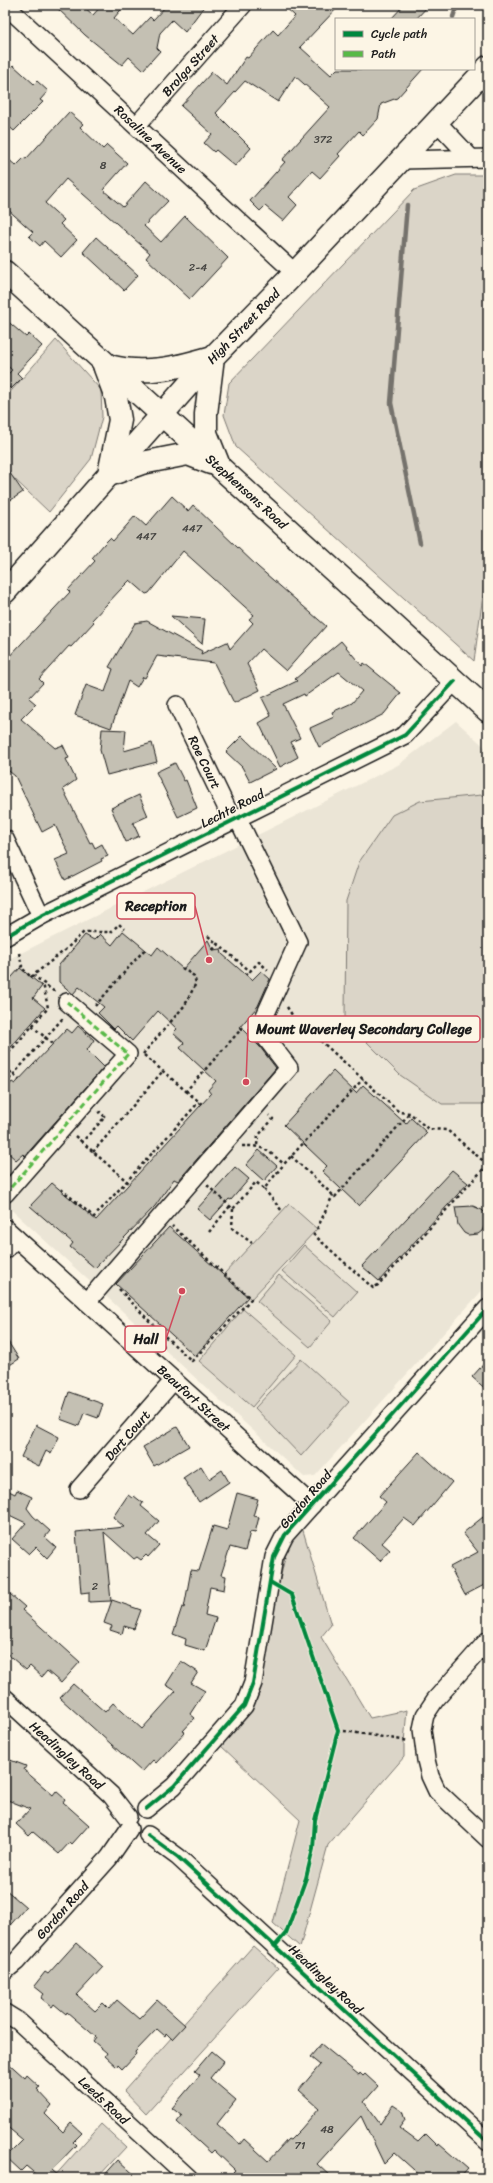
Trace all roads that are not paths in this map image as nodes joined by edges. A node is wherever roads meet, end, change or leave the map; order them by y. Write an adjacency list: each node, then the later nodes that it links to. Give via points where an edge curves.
1 (5, 5): 5 (street, Rosaline Avenue)
2 (243, 5): 5 (street, Brolga Street)
3 (488, 67): 4 (main road, High Street Road)
4 (437, 122): 6 (street); 8 (main road, High Street Road)
5 (137, 125): 10 (street, Rosaline Avenue)
6 (471, 158): 7 (street); 8 (street)
7 (488, 158)
8 (402, 160): 10 (main road, High Street Road)
9 (5, 272): 12 (main road, Stephensons Road)
10 (295, 273): 11 (main road, High Street Road)
11 (213, 357): 12 (main road, via 156,370 135,370); 13 (main road, High Street Road); 14 (main road, via 206,433)
12 (104, 365): 13 (main road, Stephensons Road); 15 (main road, via 116,397 120,420)
13 (161, 415): 14 (main road, Stephensons Road); 15 (main road, High Street Road)
14 (220, 466): 15 (main road, via 188,454 142,462); 17 (main road, Stephensons Road)
15 (109, 475): 16 (main road, High Street Road)
16 (5, 592)
17 (455, 680): 19 (main road, Stephensons Road); 20 (street, Lechte Road, via 406,735)
18 (177, 705): 20 (street, Roe Court)
19 (488, 711)
20 (235, 818): 22 (street, Lechte Road); 27 (street, Roe Court, via 298,942 259,1030 289,1068)
21 (5, 840): 22 (street)
22 (41, 916): 23 (street, Lechte Road)
23 (5, 937)
24 (75, 1009): 25 (street, via 128,1054 74,1131)
25 (5, 1194)
26 (9, 1238): 27 (street, Beaufort Street)
27 (88, 1302): 29 (street, Beaufort Street)
28 (488, 1308): 31 (street, Gordon Road)
29 (174, 1380): 30 (street, Dart Court); 31 (street, Beaufort Street)
30 (79, 1489)
31 (312, 1505): 34 (street, Gordon Road, via 285,1535 274,1557 249,1695 236,1718)
32 (488, 1640): 35 (street, via 435,1700 425,1715 422,1729 426,1760 437,1791)
33 (5, 1698): 34 (street, Headingley Road)
34 (141, 1823): 36 (street, Gordon Road); 40 (street, Headingley Road)
35 (488, 1840)
36 (10, 1967): 37 (street, Gordon Road)
37 (5, 1980)
38 (5, 2003): 39 (street, Leeds Road)
39 (12, 2017): 41 (street, Leeds Road)
40 (488, 2142)
41 (189, 2178)

